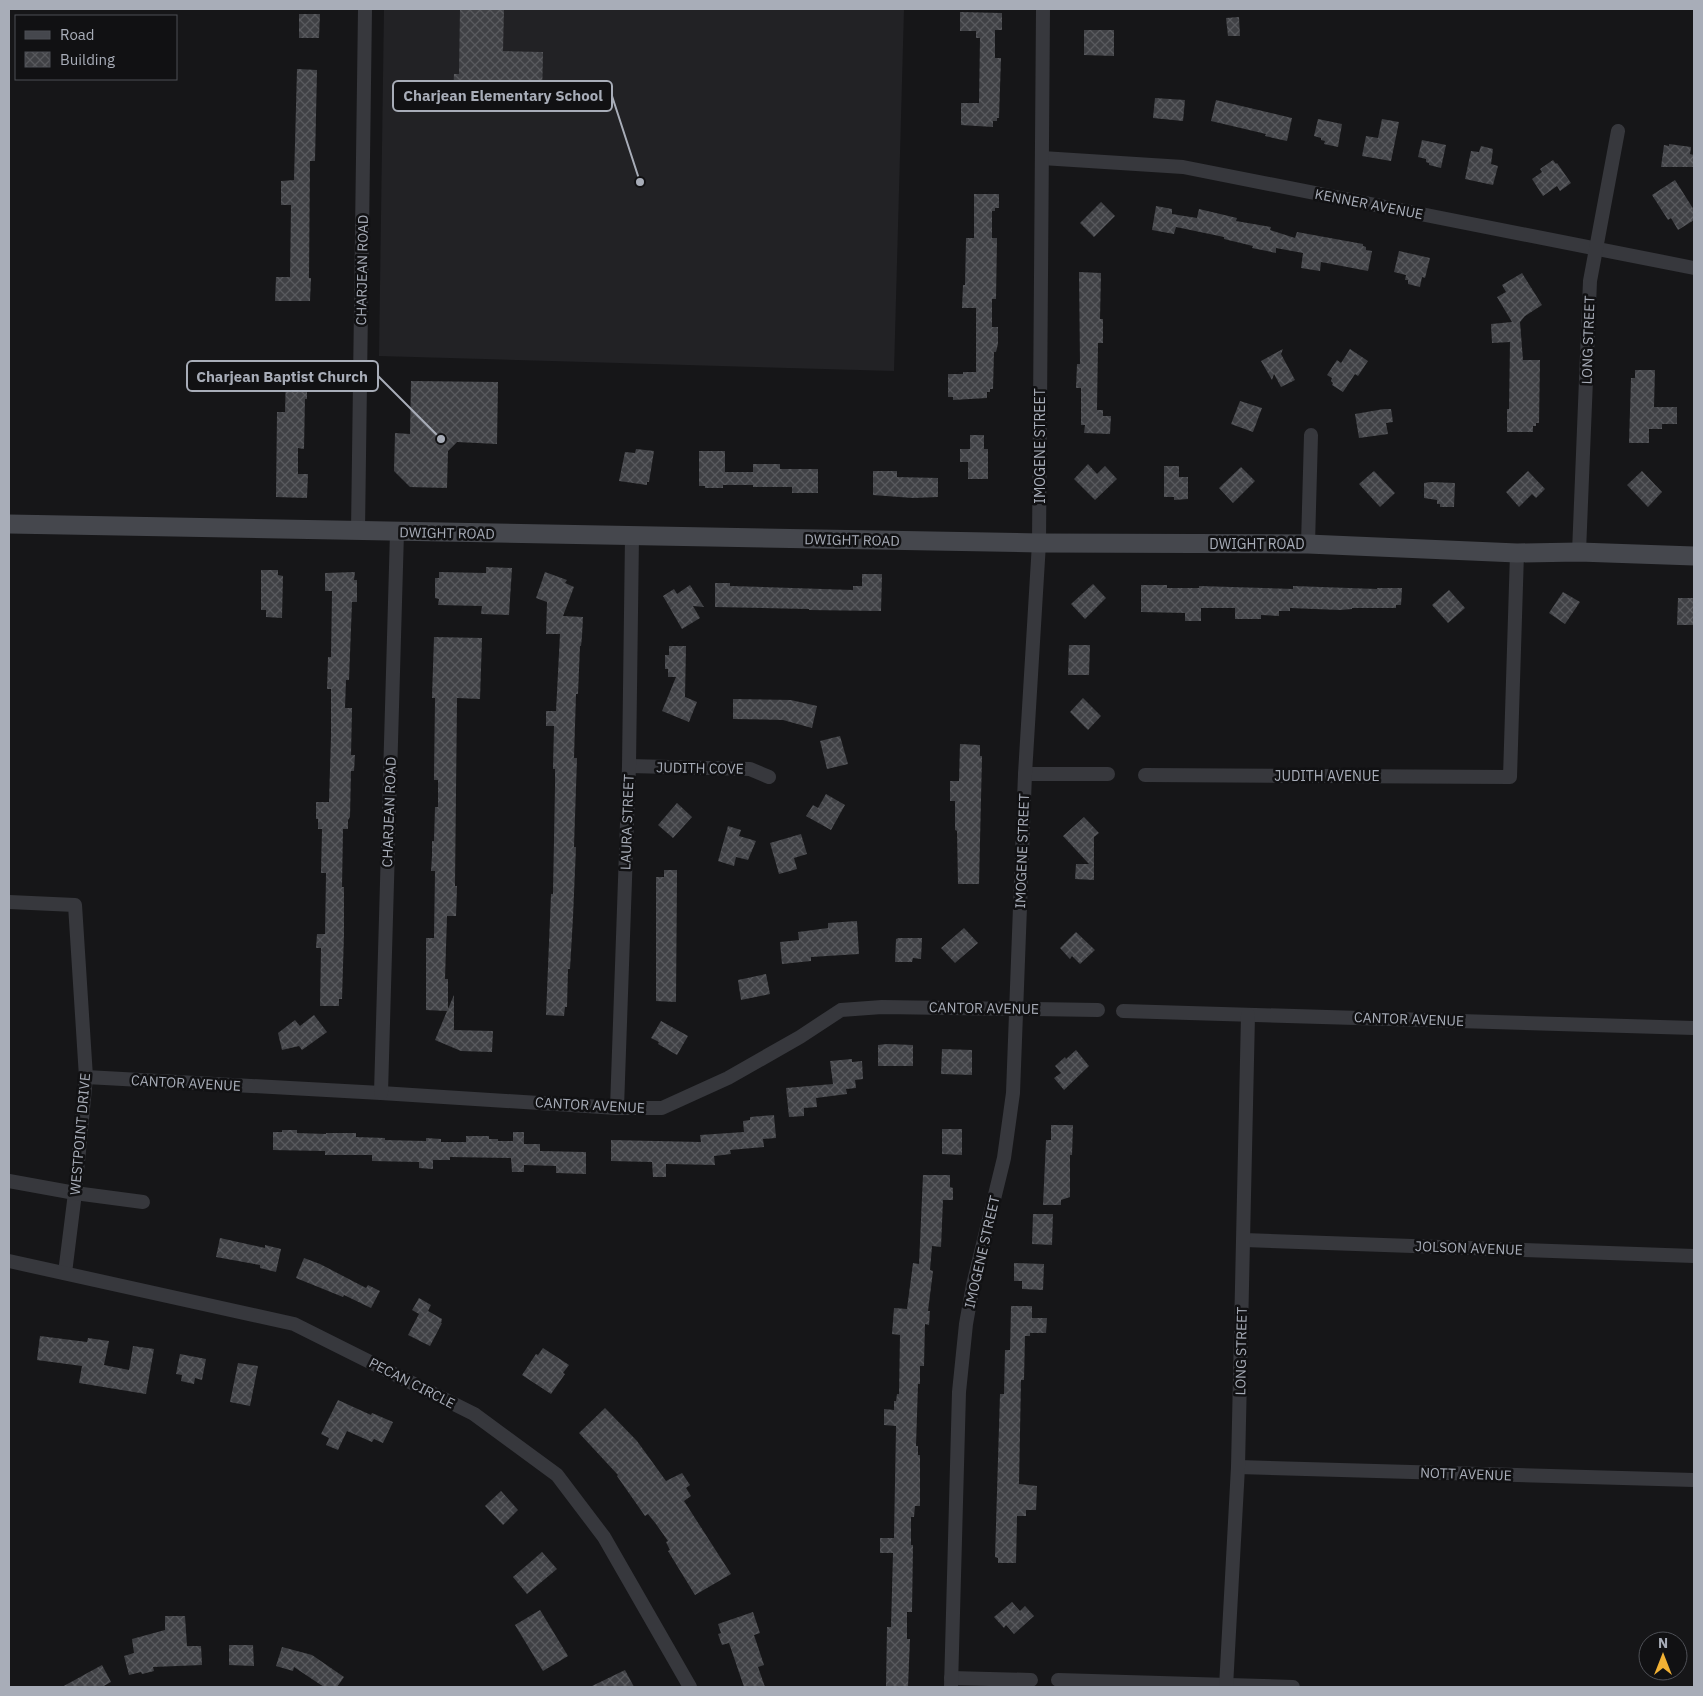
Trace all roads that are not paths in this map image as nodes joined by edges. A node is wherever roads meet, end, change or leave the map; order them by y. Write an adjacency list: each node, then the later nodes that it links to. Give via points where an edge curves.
1 (365, 9): 9 (street, CHARJEAN ROAD)
2 (1043, 9): 4 (street, IMOGENE STREET)
3 (1618, 131): 5 (street, LONG STREET)
4 (1042, 158): 5 (street, KENNER AVENUE, via 1183,167); 12 (street, IMOGENE STREET)
5 (1595, 248): 6 (street, KENNER AVENUE); 14 (street, LONG STREET, via 1590,281)
6 (1694, 268)
7 (1311, 434): 13 (street)
8 (9, 524): 9 (street, DWIGHT ROAD)
9 (358, 531): 10 (street, DWIGHT ROAD)
10 (397, 532): 11 (street, DWIGHT ROAD); 29 (street, CHARJEAN ROAD)
11 (632, 536): 12 (street, DWIGHT ROAD); 17 (street, LAURA STREET)
12 (1040, 543): 13 (street, DWIGHT ROAD); 18 (street, IMOGENE STREET)
13 (1308, 544): 15 (street, DWIGHT ROAD)
14 (1579, 552): 15 (street, DWIGHT ROAD); 16 (street, DWIGHT ROAD)
15 (1517, 553): 20 (street, JUDITH AVENUE, via 1510,777)
16 (1694, 556)
17 (629, 766): 21 (street, JUDITH COVE, via 750,769); 30 (street, LAURA STREET)
18 (1024, 774): 19 (street); 23 (street, IMOGENE STREET)
19 (1108, 774)
20 (1145, 776)
21 (769, 777)
22 (9, 902): 28 (street, WESTPOINT DRIVE, via 75,905)
23 (1017, 1008): 24 (street, CANTOR AVENUE); 30 (street, CANTOR AVENUE, via 882,1007 841,1010 728,1078 662,1108); 42 (street, IMOGENE STREET, via 1013,1093 1004,1158 973,1285 961,1358)
24 (1098, 1010)
25 (1124, 1011): 26 (street, CANTOR AVENUE)
26 (1248, 1015): 27 (street, CANTOR AVENUE); 34 (street, LONG STREET)
27 (1694, 1028)
28 (86, 1077): 29 (street, CANTOR AVENUE); 32 (street, WESTPOINT DRIVE)
29 (380, 1093): 30 (street, CANTOR AVENUE)
30 (617, 1108)
31 (9, 1181): 32 (street)
32 (75, 1193): 33 (street); 37 (street, WESTPOINT DRIVE)
33 (143, 1202)
34 (1244, 1240): 35 (street, JOLSON AVENUE); 38 (street, LONG STREET)
35 (1694, 1256)
36 (9, 1262): 37 (street, PECAN CIRCLE)
37 (65, 1273): 44 (street, PECAN CIRCLE, via 294,1324 474,1414 557,1475 604,1537)
38 (1238, 1468): 39 (street, NOTT AVENUE); 43 (street, LONG STREET)
39 (1694, 1480)
40 (1031, 1680): 42 (street)
41 (1058, 1680): 43 (street)
42 (951, 1683)
43 (1226, 1686): 45 (street)
44 (690, 1687)
45 (1292, 1687)

